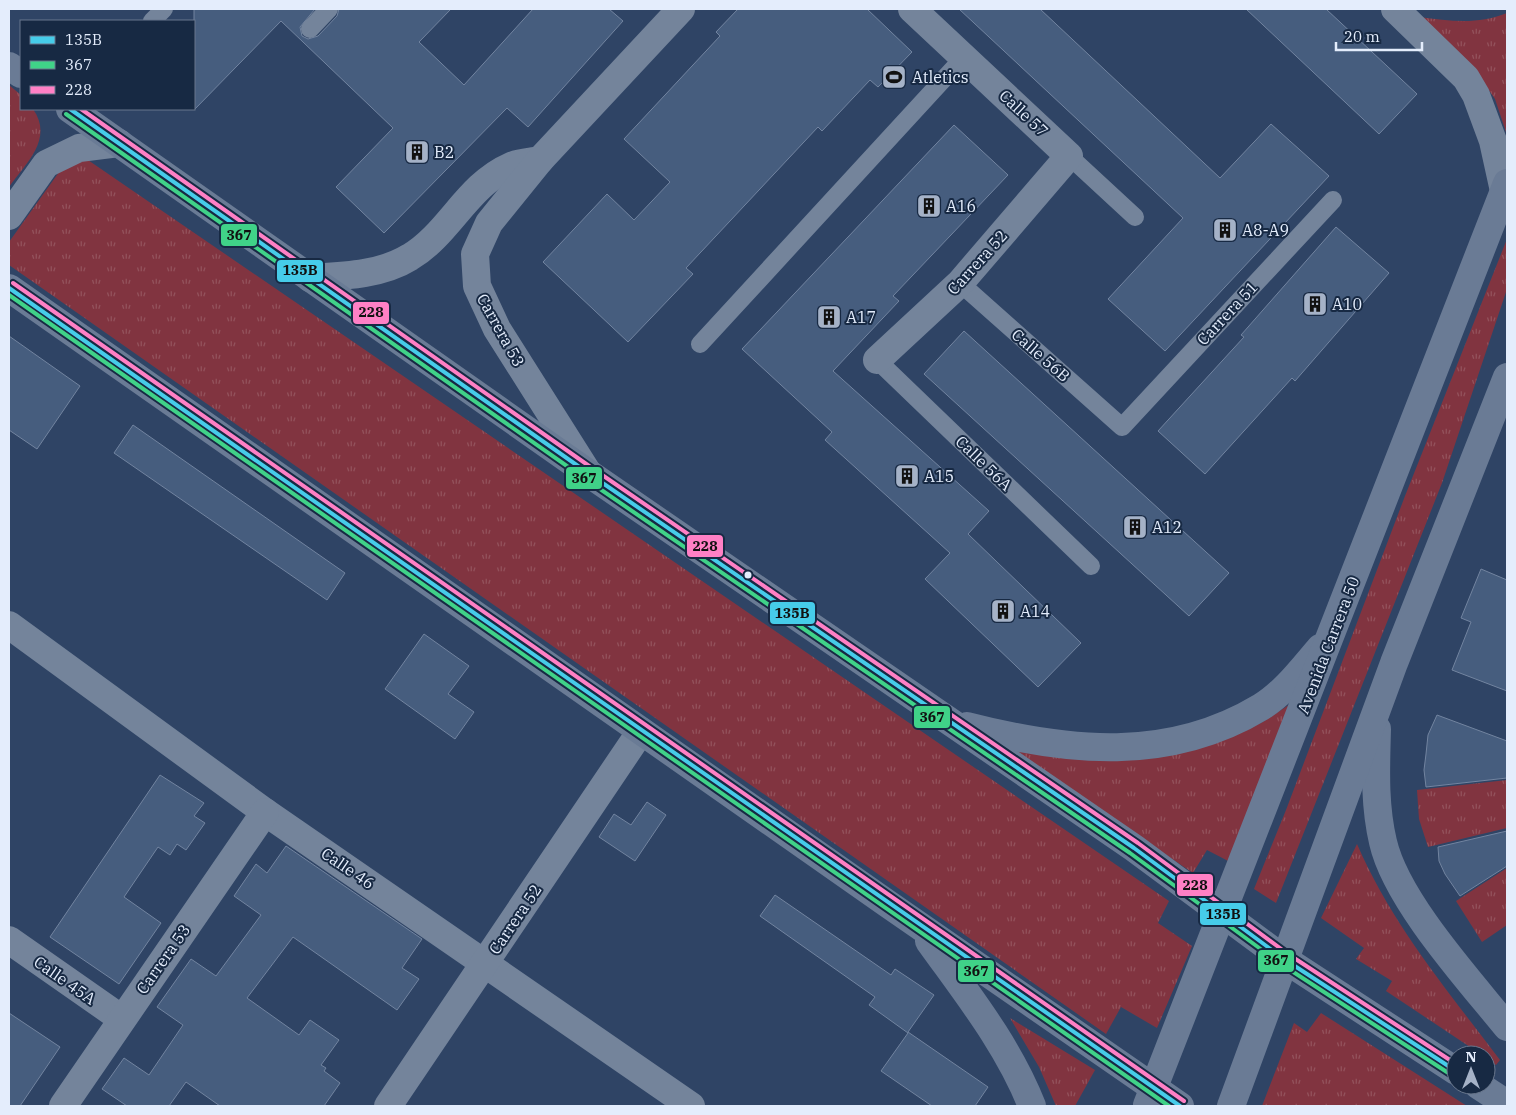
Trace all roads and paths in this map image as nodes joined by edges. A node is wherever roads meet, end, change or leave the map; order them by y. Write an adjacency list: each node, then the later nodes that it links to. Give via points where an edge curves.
1 (164, 9): 6 (lane)
2 (329, 9): 7 (lane)
3 (912, 9): 8 (street, Calle 57)
4 (1394, 9): 15 (street, via 1466,78 1493,141)
5 (675, 11): 14 (street, Carrera 53)
6 (153, 20)
7 (310, 29)
8 (964, 57): 13 (street, Calle 57); 22 (lane)
9 (9, 66): 10 (main road)
10 (20, 73)
11 (71, 110): 12 (main road)
12 (119, 143): 17 (street, via 80,148 46,164); 19 (main road)
13 (1069, 156): 18 (lane, Calle 57); 20 (street, Carrera 52)
14 (540, 160): 19 (street, via 511,166 484,182 410,257 391,266 354,274); 26 (street, Carrera 53, via 489,223 475,254 477,286 498,329)
15 (1506, 187): 29 (main road, Avenida Carrera 50)
16 (1333, 200): 25 (lane, Carrera 51)
17 (9, 216)
18 (1135, 217)
19 (310, 278): 26 (main road)
20 (960, 283): 23 (street, Carrera 52); 25 (lane, Calle 56B)
21 (9, 288): 32 (main road)
22 (700, 344)
23 (877, 360): 27 (lane, Calle 56A)
24 (1507, 377): 30 (main road)
25 (1122, 427)
26 (588, 473): 31 (main road)
27 (1091, 566)
28 (9, 625): 33 (street, Calle 46)
29 (1334, 632): 31 (main road, via 1286,686 1262,706 1215,730 1185,740 1123,748 1065,746); 34 (main road, Avenida Carrera 50)
30 (1378, 706): 37 (main road); 40 (main road, via 1376,785 1378,816 1387,856 1402,887 1430,930)
31 (950, 722): 34 (main road, via 1134,848)
32 (641, 731): 35 (main road); 38 (street, Carrera 52)
33 (265, 812): 38 (street, Calle 46); 39 (street, Carrera 53)
34 (1222, 913): 37 (main road); 43 (main road, Avenida Carrera 50)
35 (918, 925): 43 (main road); 48 (main road, via 996,1036)
36 (9, 940): 39 (street, Calle 45A)
37 (1284, 959): 41 (main road); 50 (main road)
38 (486, 962): 46 (street, Carrera 52); 47 (street, Calle 46)
39 (122, 1019): 45 (street, Carrera 53)
40 (1507, 1027)
41 (1446, 1064)
42 (1493, 1095): 44 (main road)
43 (1150, 1097): 49 (main road)
44 (1507, 1104)
45 (63, 1106)
46 (388, 1106)
47 (691, 1106)
48 (1032, 1106)
49 (1180, 1106)
50 (1231, 1106)

